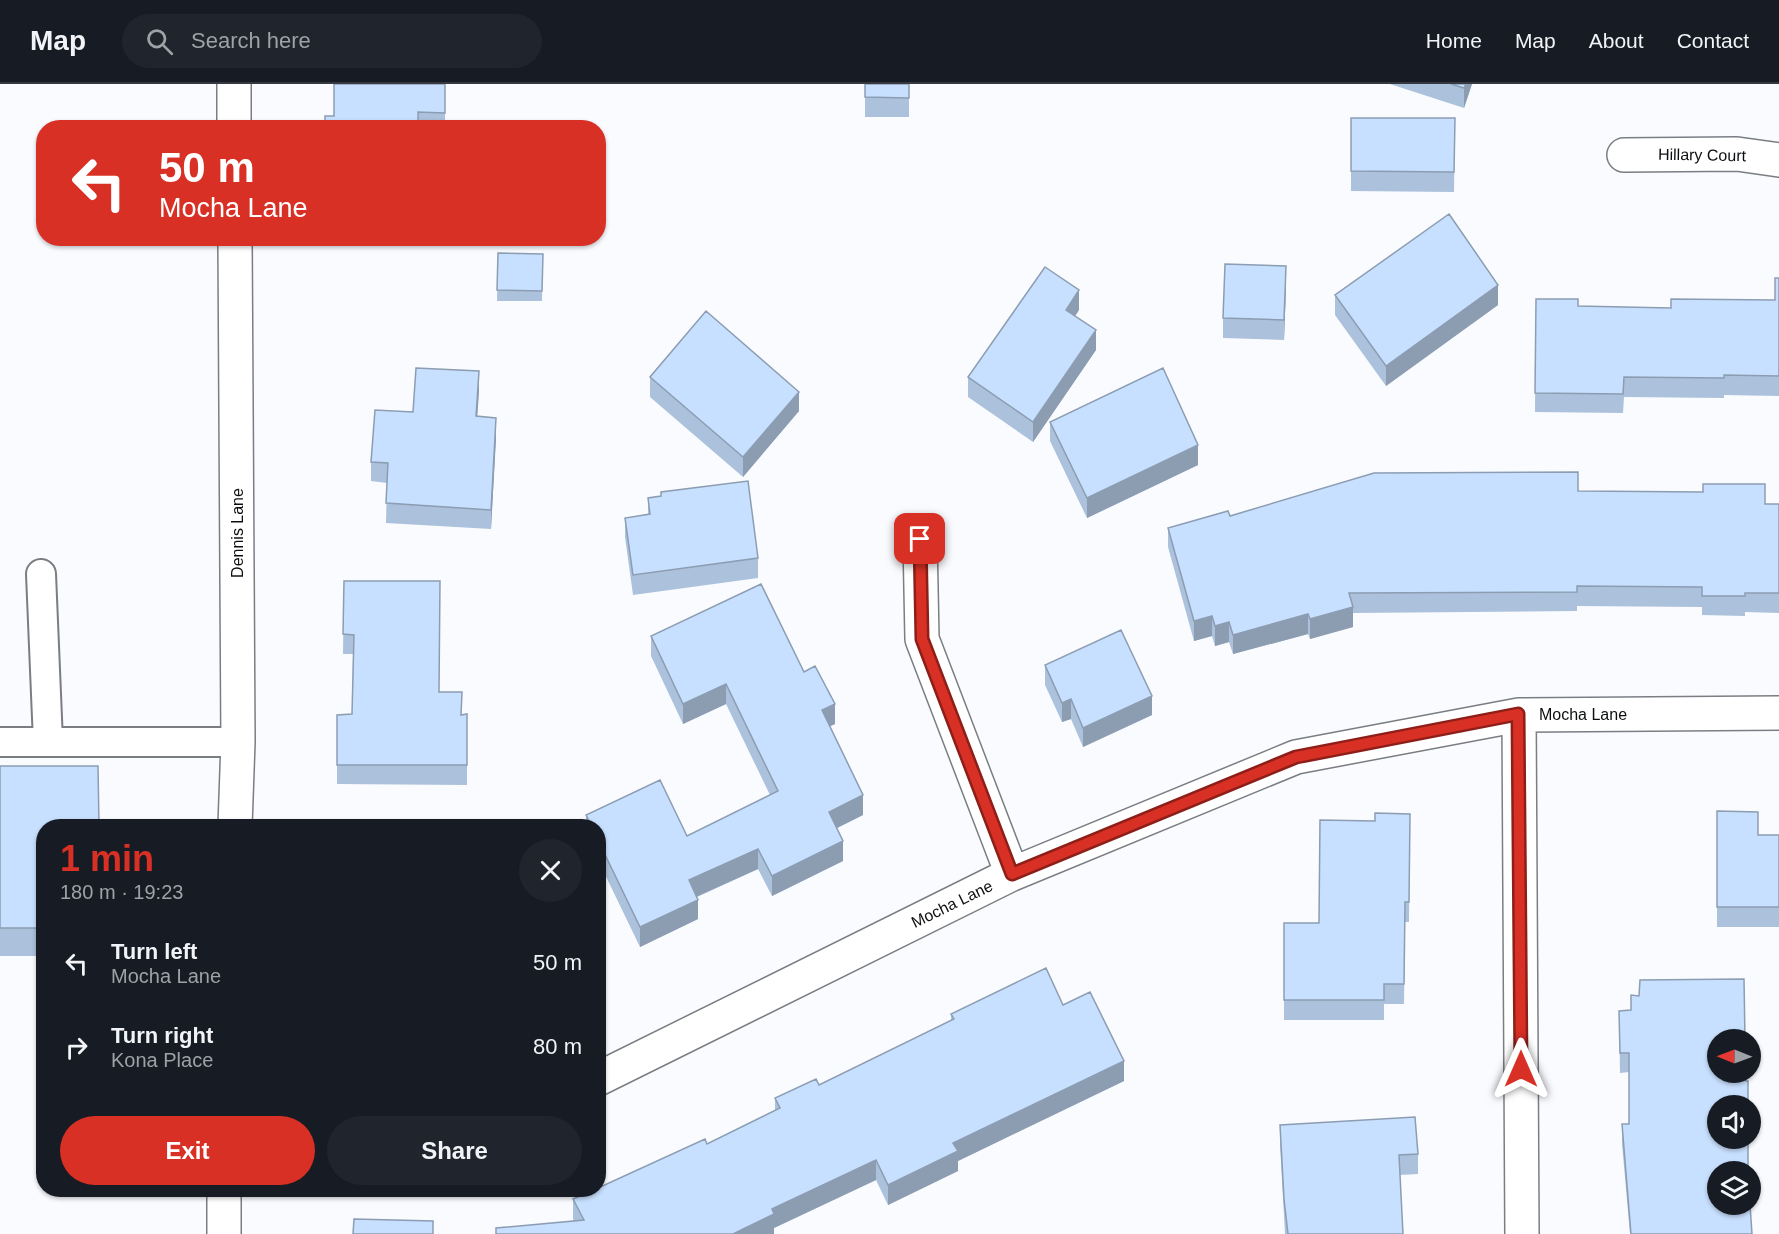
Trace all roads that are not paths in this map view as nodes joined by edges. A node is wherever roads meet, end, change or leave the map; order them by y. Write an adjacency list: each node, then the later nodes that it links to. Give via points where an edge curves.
1 (234, 84): 2 (street)
2 (234, 120)
3 (1624, 155): 4 (street, Hillary Court, via 1737,154)
4 (1779, 160)
5 (235, 246): 12 (street, Dennis Lane)
6 (920, 539): 14 (street, via 922,639)
7 (41, 574): 11 (lane)
8 (1779, 713): 9 (street, Mocha Lane)
9 (1518, 714): 14 (street, Mocha Lane, via 1296,757); 18 (street)
10 (0, 742): 11 (lane)
11 (48, 742): 12 (lane)
12 (238, 742): 13 (street, Dennis Lane)
13 (236, 819)
14 (1012, 874): 15 (street, Mocha Lane)
15 (606, 1074)
16 (224, 1197): 17 (street)
17 (224, 1234)
18 (1522, 1234)

